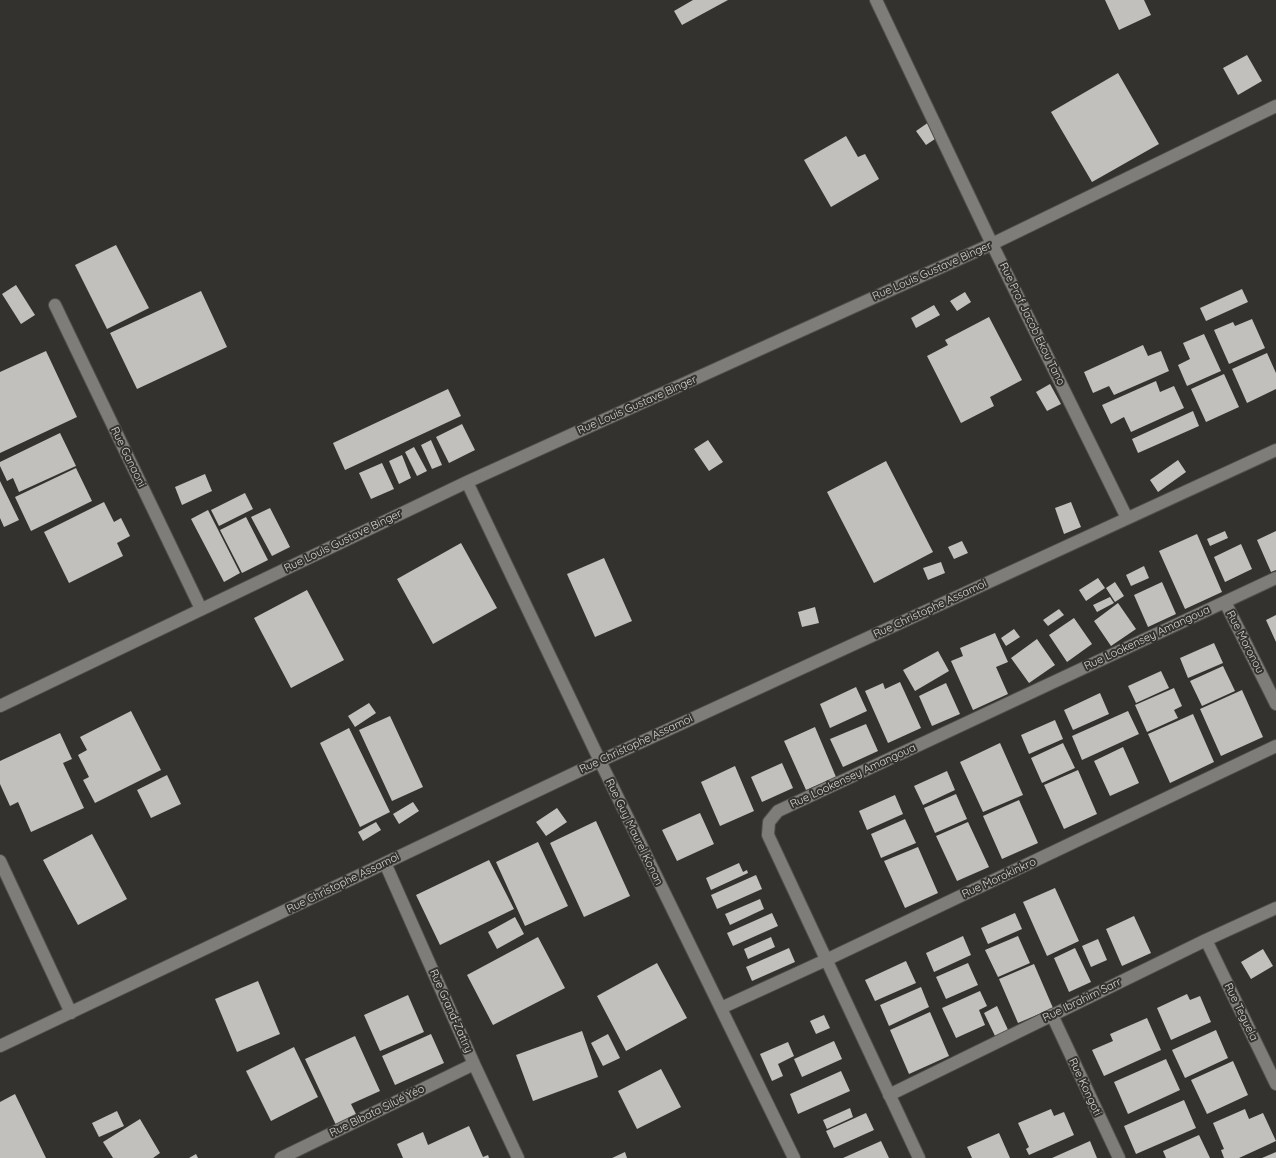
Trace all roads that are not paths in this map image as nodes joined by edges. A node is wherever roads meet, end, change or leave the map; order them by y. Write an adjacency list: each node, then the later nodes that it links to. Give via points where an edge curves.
1 (876, 0): 3 (street, Rue Prof Jacob Ekou Tano)
2 (1276, 106): 3 (street, Rue Louis Gustave Binger)
3 (992, 244): 6 (street, Rue Louis Gustave Binger); 7 (street, Rue Prof Jacob Ekou Tano)
4 (55, 305): 10 (street, Rue Ganaoni)
5 (1276, 450): 7 (street, Rue Christophe Assamoi)
6 (467, 482): 10 (street, Rue Louis Gustave Binger); 14 (street, Rue Guy Maurel Konan)
7 (1127, 518): 14 (street, Rue Christophe Assamoi)
8 (1276, 578): 9 (street, Rue Lookensey Amangoua)
9 (1225, 602): 11 (street, Rue Moronou); 19 (street, Rue Lookensey Amangoua, via 778,811 770,822 768,835)
10 (201, 609): 12 (street, Rue Louis Gustave Binger)
11 (1276, 704)
12 (0, 706)
13 (1276, 746): 19 (street, Rue Morokinkro)
14 (600, 761): 16 (street, Rue Christophe Assamoi); 20 (street, Rue Guy Maurel Konan)
15 (0, 861): 21 (street)
16 (385, 863): 21 (street, Rue Christophe Assamoi); 24 (street, Rue Grand-Zattry)
17 (1276, 908): 18 (street, Rue Ibrahim Sarr)
18 (1206, 940): 22 (street, Rue Ibrahim Sarr); 25 (street, Rue Teguela)
19 (826, 960): 20 (street, Rue Morokinkro); 26 (street, Rue Lookensey Amangoua)
20 (721, 1008): 29 (street, Rue Guy Maurel Konan)
21 (71, 1013): 23 (street, Rue Christophe Assamoi)
22 (1052, 1015): 26 (street, Rue Ibrahim Sarr); 31 (street, Rue Kongoti)
23 (0, 1046)
24 (474, 1064): 27 (street, Rue Bibata Silué Yéo); 28 (street, Rue Grand-Zattry)
25 (1276, 1084)
26 (889, 1095): 30 (street, Rue Lookensey Amangoua)
27 (289, 1156)
28 (518, 1158)
29 (794, 1158)
30 (919, 1158)
31 (1119, 1158)

